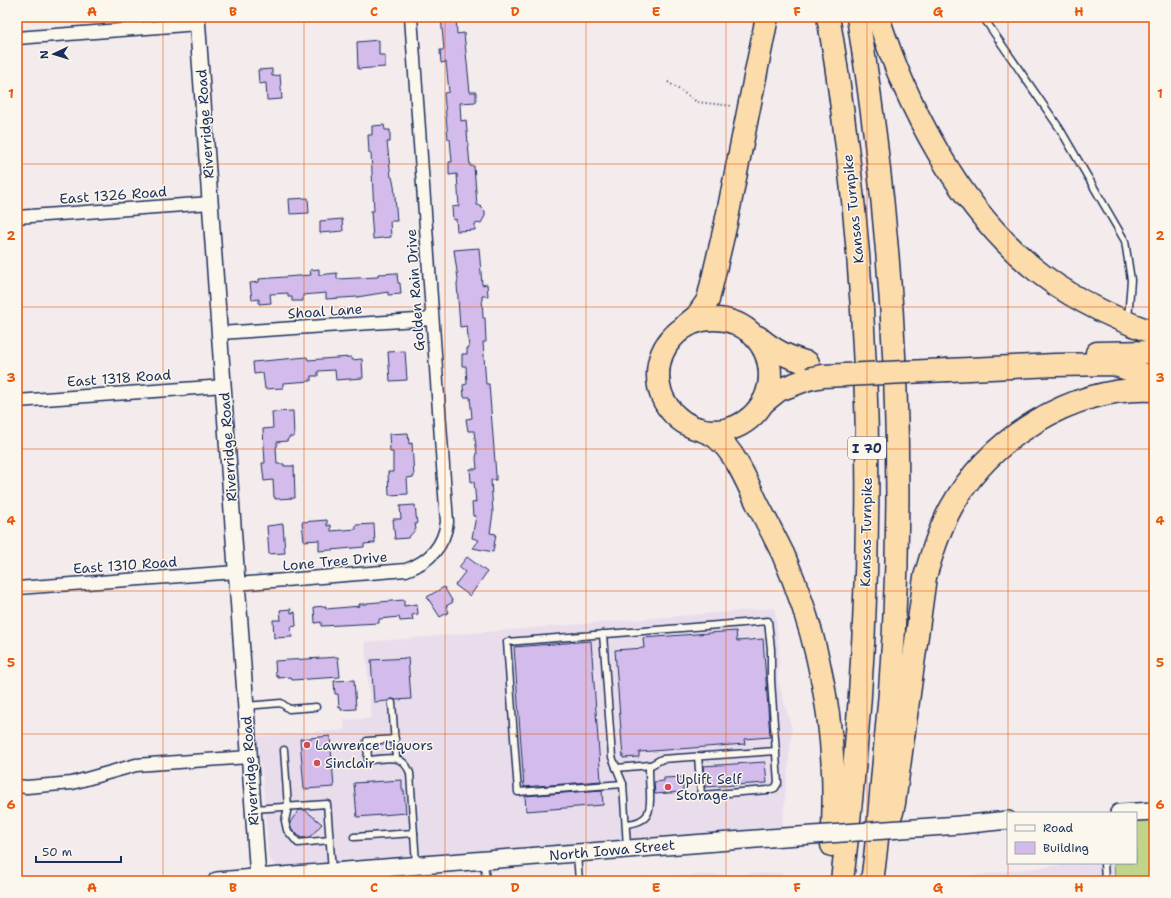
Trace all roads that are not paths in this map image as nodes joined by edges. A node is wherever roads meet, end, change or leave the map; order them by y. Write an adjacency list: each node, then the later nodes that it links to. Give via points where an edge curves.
1 (411, 17): 11 (street, Golden Rain Drive)
2 (767, 17): 13 (highway, via 708,300 697,316)
3 (828, 17): 64 (highway, Kansas Turnpike / I 70, via 841,98 858,255 867,447 862,672)
4 (858, 17): 59 (highway, Kansas Turnpike / I 70, via 885,227 896,407 894,640)
5 (878, 17): 12 (highway, via 895,64 924,126 960,186 987,222 1022,258 1052,281 1092,307)
6 (982, 17): 12 (lane, via 1060,129 1125,241 1131,280)
7 (197, 21): 8 (street); 9 (street, Riverridge Road)
8 (17, 38)
9 (211, 203): 10 (street, East 1326 Road); 14 (street, Riverridge Road)
10 (17, 217)
11 (432, 319): 14 (street, Shoal Lane); 26 (street, Golden Rain Drive, via 447,522 439,546)
12 (1127, 323): 15 (highway)
13 (681, 328): 16 (highway, via 700,320 720,318 740,323); 25 (highway, via 669,340 661,354 659,387 665,403 675,416 689,426)
14 (220, 333): 21 (street, Riverridge Road)
15 (1154, 333)
16 (756, 336): 19 (highway, via 770,348); 24 (highway, via 766,350 771,367 770,385)
17 (1154, 352): 18 (highway)
18 (948, 365): 19 (highway, bridge, via 823,376); 20 (highway, via 1113,364)
19 (808, 371): 24 (highway)
20 (1154, 378)
21 (224, 386): 23 (street, East 1318 Road); 27 (street, Riverridge Road)
22 (1154, 390): 59 (highway, via 1119,391 1096,396 1048,415 996,452 972,477 951,509 937,538 925,577 894,803)
23 (17, 401)
24 (764, 402): 25 (highway, via 754,416 739,426 722,431)
25 (704, 431): 63 (highway, via 726,447 749,486 785,560 814,643 828,708 833,754 834,807)
26 (431, 556): 27 (street, Lone Tree Drive, via 418,565 401,570)
27 (237, 578): 28 (street, East 1310 Road); 31 (street, Riverridge Road)
28 (17, 588)
29 (603, 634): 35 (lane, via 768,621); 40 (lane, via 612,758); 41 (lane, via 507,642 518,792)
30 (392, 703): 33 (lane)
31 (245, 706): 32 (lane, via 281,703 289,710); 37 (street, Riverridge Road)
32 (316, 707)
33 (395, 739): 38 (lane); 38 (lane, via 367,741 368,760)
34 (284, 750): 43 (lane)
35 (776, 751): 36 (lane); 36 (lane, via 778,783 775,788 700,795)
36 (698, 756): 39 (lane, via 662,759)
37 (249, 757): 42 (street, via 136,765 72,783); 44 (street, Riverridge Road)
38 (396, 758): 49 (lane, via 404,762 410,773)
39 (649, 765): 40 (lane); 48 (lane, via 649,812 641,821)
40 (616, 768): 41 (lane)
41 (623, 784): 48 (lane)
42 (17, 786)
43 (288, 806): 44 (lane); 51 (lane, via 285,821 287,830 298,843); 51 (lane, via 327,804)
44 (253, 809): 58 (street, Riverridge Road)
45 (1154, 811): 46 (main road)
46 (1136, 812)
47 (1007, 820): 52 (main road, North Iowa Street, bridge)
48 (626, 824): 52 (lane)
49 (414, 833): 50 (lane); 56 (lane)
50 (354, 837)
51 (330, 840): 57 (lane)
52 (628, 849): 53 (main road, North Iowa Street)
53 (577, 853): 54 (main road, North Iowa Street); 62 (lane)
54 (484, 860): 56 (main road, North Iowa Street); 61 (lane)
55 (1104, 864): 65 (lane)
56 (416, 866): 57 (main road, North Iowa Street)
57 (332, 872): 58 (main road, North Iowa Street)
58 (258, 878): 60 (main road, North Iowa Street)
59 (872, 878)
60 (217, 881)
61 (486, 881)
62 (579, 881)
63 (828, 881)
64 (842, 881)
65 (1105, 881)

